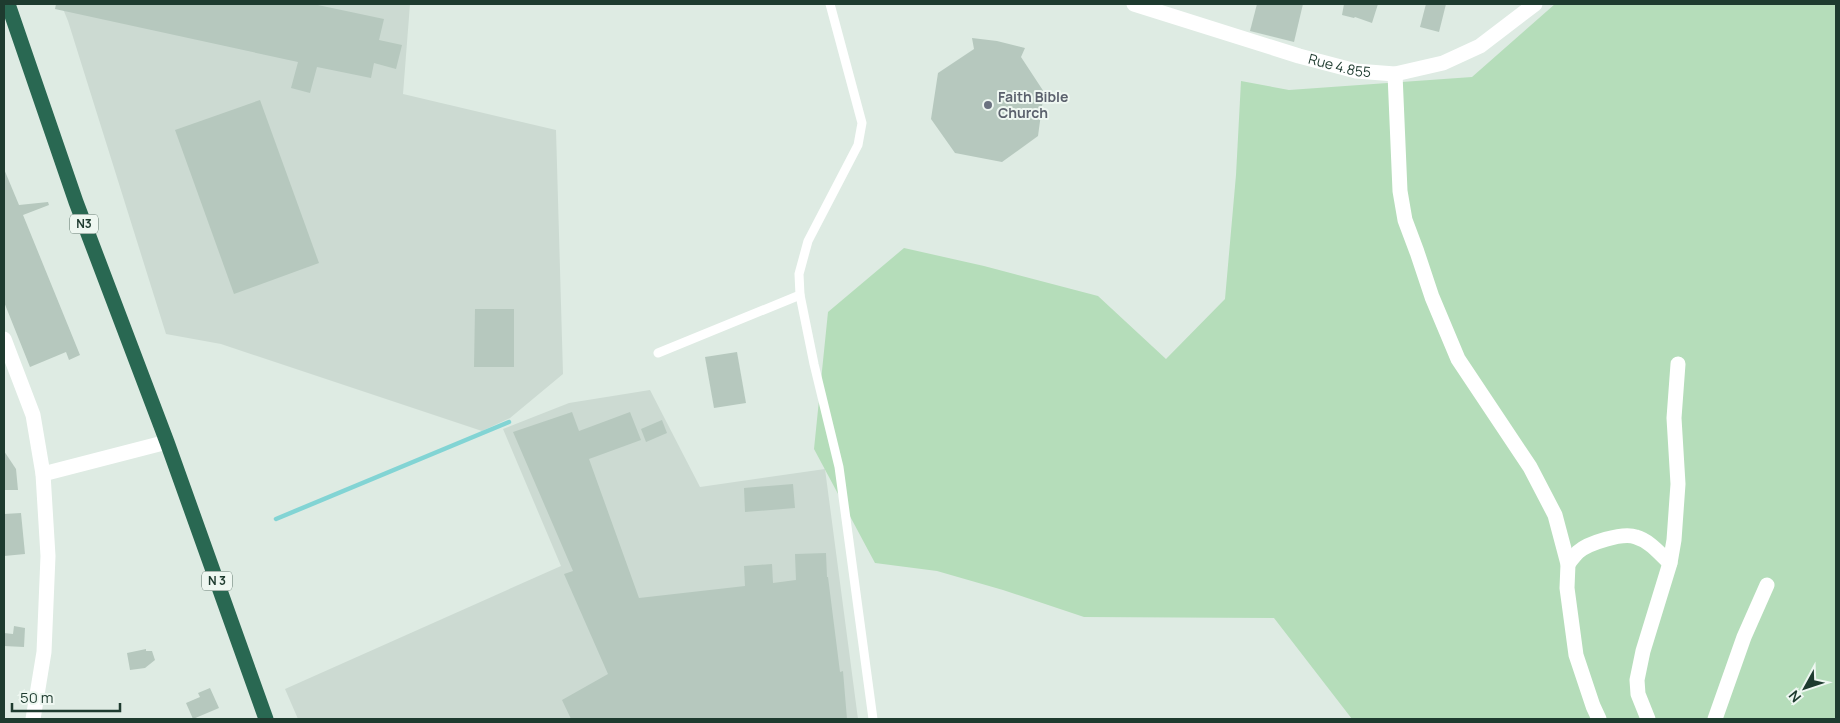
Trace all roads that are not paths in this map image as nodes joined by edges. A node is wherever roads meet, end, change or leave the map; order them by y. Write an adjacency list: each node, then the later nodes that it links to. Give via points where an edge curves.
1 (8, 4): 10 (highway, N3, via 76,202)
2 (830, 4): 6 (lane, via 862,123 856,151 808,241 799,274)
3 (1134, 4): 5 (street, Rue 4.855, via 1298,56 1356,71)
4 (1535, 4): 5 (street, Rue 4.855, via 1480,46 1442,63)
5 (1395, 74): 13 (street, via 1404,220 1458,360 1530,466 1555,515)
6 (800, 295): 8 (lane); 17 (lane, via 839,467)
7 (4, 339): 11 (street, via 33,415)
8 (658, 353)
9 (1678, 364): 12 (street, via 1674,418 1678,484)
10 (167, 442): 11 (street); 16 (highway, N 3)
11 (43, 474): 15 (street, via 48,566 44,652)
12 (1670, 563): 13 (street, via 1636,537 1623,536 1587,546); 19 (street, via 1637,680 1638,694)
13 (1568, 564): 18 (street, via 1567,588 1576,655)
14 (1767, 584): 20 (street)
15 (33, 719)
16 (266, 719)
17 (873, 719)
18 (1599, 719)
19 (1648, 719)
20 (1715, 719)

